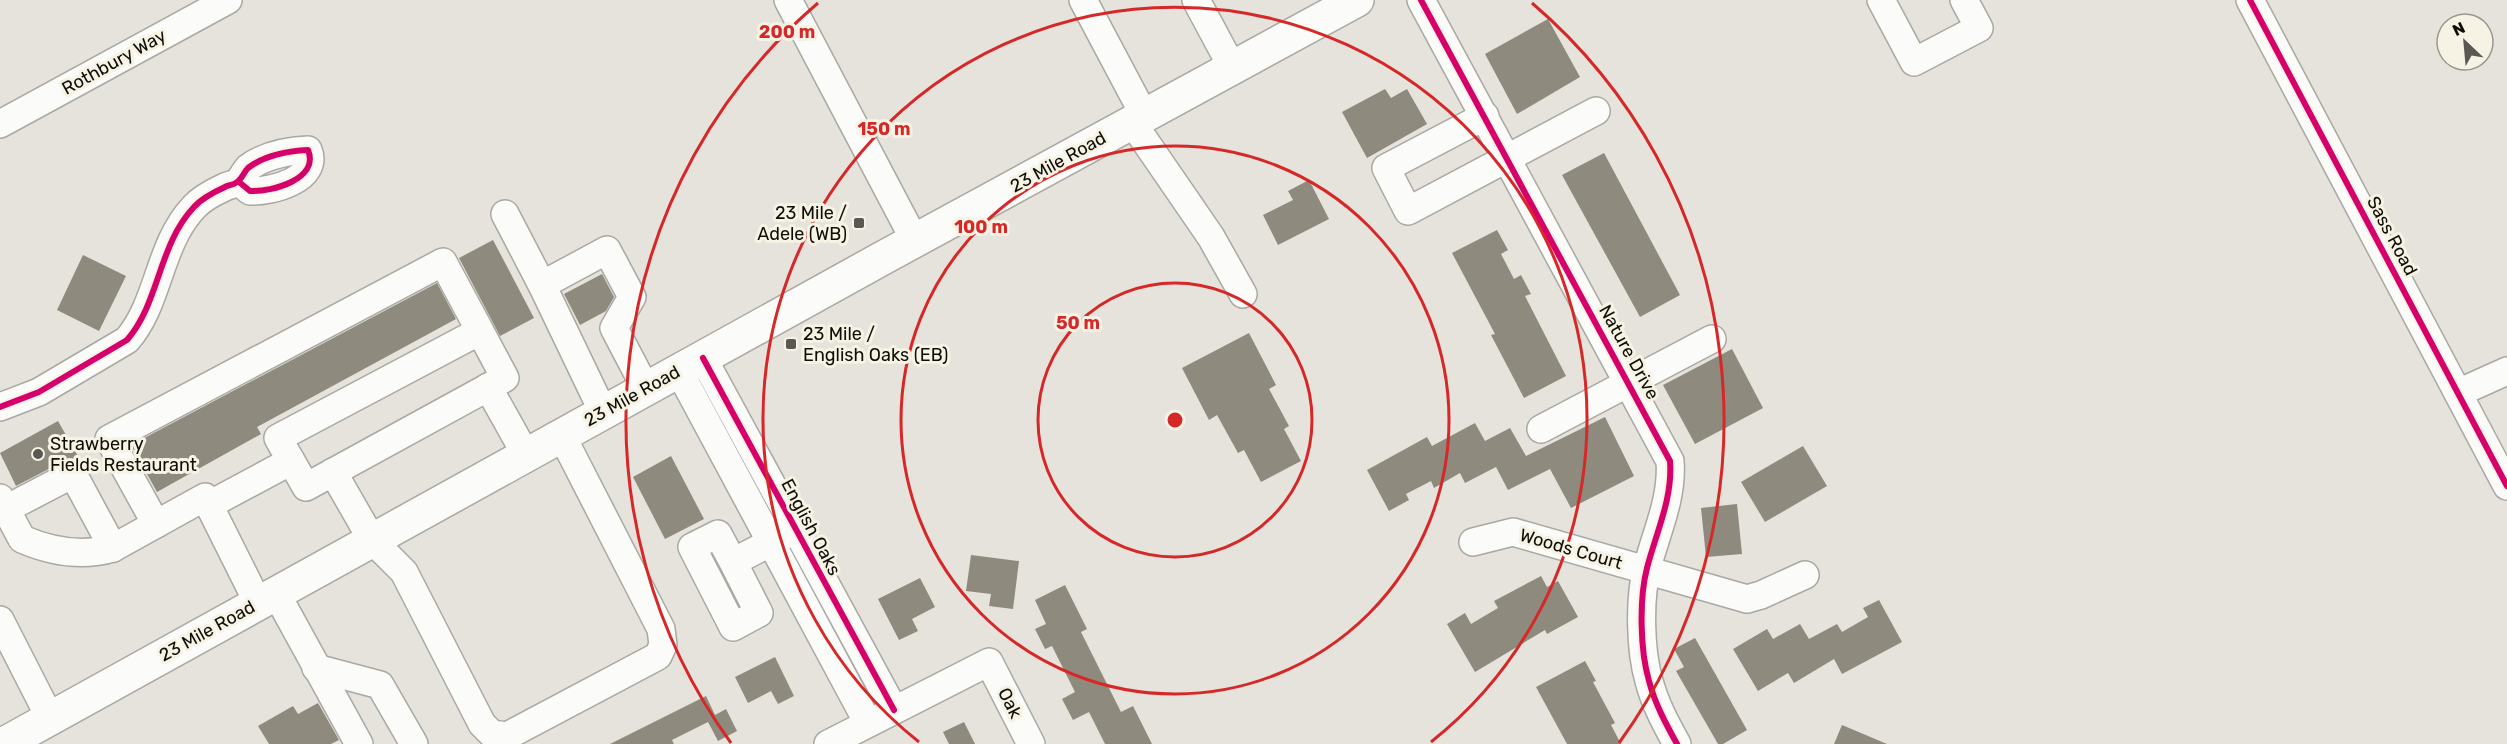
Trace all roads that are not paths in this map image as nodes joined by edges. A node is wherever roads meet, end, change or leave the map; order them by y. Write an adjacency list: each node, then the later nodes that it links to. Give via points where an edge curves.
1 (228, 0): 14 (street, Rothbury Way)
2 (788, 0): 18 (street)
3 (1083, 0): 13 (street)
4 (1196, 0): 10 (street)
5 (1357, 0): 10 (main road, 23 Mile Road)
6 (1421, 0): 12 (street, Nature Drive)
7 (1881, 0): 8 (street, via 1914,62 1979,28)
8 (1964, 0)
9 (2250, 0): 28 (street, Sass Road)
10 (1232, 67): 13 (main road, 23 Mile Road)
11 (1596, 111): 16 (street)
12 (1485, 116): 16 (street, Nature Drive); 16 (street, via 1386,168 1408,211)
13 (1138, 118): 18 (main road, 23 Mile Road); 20 (street)
14 (0, 124)
15 (308, 150): 29 (street, via 288,151 256,162 239,182 194,206 173,237 148,307 127,340 39,393)
16 (1506, 159): 25 (street, Nature Drive)
17 (505, 214): 19 (street)
18 (915, 241): 23 (main road, 23 Mile Road)
19 (542, 285): 27 (street, via 608,250 633,297 615,328); 30 (street)
20 (1244, 294)
21 (480, 331): 26 (street, via 505,378); 34 (street, via 278,438); 39 (street, via 443,262 109,439)
22 (1712, 339): 25 (street)
23 (691, 364): 27 (main road, 23 Mile Road); 40 (street, English Oaks); 43 (street)
24 (2507, 371): 28 (street)
25 (1629, 382): 31 (street); 46 (street, Nature Drive, via 1664,447 1672,482)
26 (488, 387): 33 (street); 35 (street)
27 (646, 389): 30 (main road, 23 Mile Road)
28 (2458, 393): 36 (street, Sass Road)
29 (0, 408)
30 (603, 412): 32 (main road, 23 Mile Road)
31 (1541, 429)
32 (562, 436): 33 (main road, 23 Mile Road); 41 (street, via 661,629 663,645 657,656 507,736 492,734 482,724 404,572)
33 (526, 455): 41 (main road, 23 Mile Road)
34 (291, 461): 35 (street, via 306,487); 38 (street)
35 (333, 472): 41 (street)
36 (2507, 486)
37 (3, 503): 44 (street, via 22,539 78,553); 44 (street, via 73,474)
38 (209, 505): 39 (street, via 205,497); 48 (street)
39 (156, 524): 44 (street)
40 (795, 529): 43 (street); 51 (street, English Oaks)
41 (372, 540): 48 (main road, 23 Mile Road)
42 (1473, 542): 46 (street, Woods Court, via 1513,532)
43 (771, 543): 45 (street); 53 (street)
44 (113, 548)
45 (733, 562)
46 (1646, 570): 47 (street, Woods Court, via 1747,599); 59 (street, Nature Drive, via 1642,616 1648,680)
47 (1805, 575)
48 (267, 598): 50 (street); 52 (main road, 23 Mile Road)
49 (0, 620): 52 (street)
50 (316, 668): 55 (street); 56 (street, via 380,685)
51 (894, 710): 53 (street); 58 (street, Oak, via 989,663)
52 (50, 718): 54 (main road, 23 Mile Road)
53 (868, 723): 57 (street)
54 (4, 744)
55 (359, 744)
56 (414, 744)
57 (828, 744)
58 (1031, 744)
59 (1677, 744)

